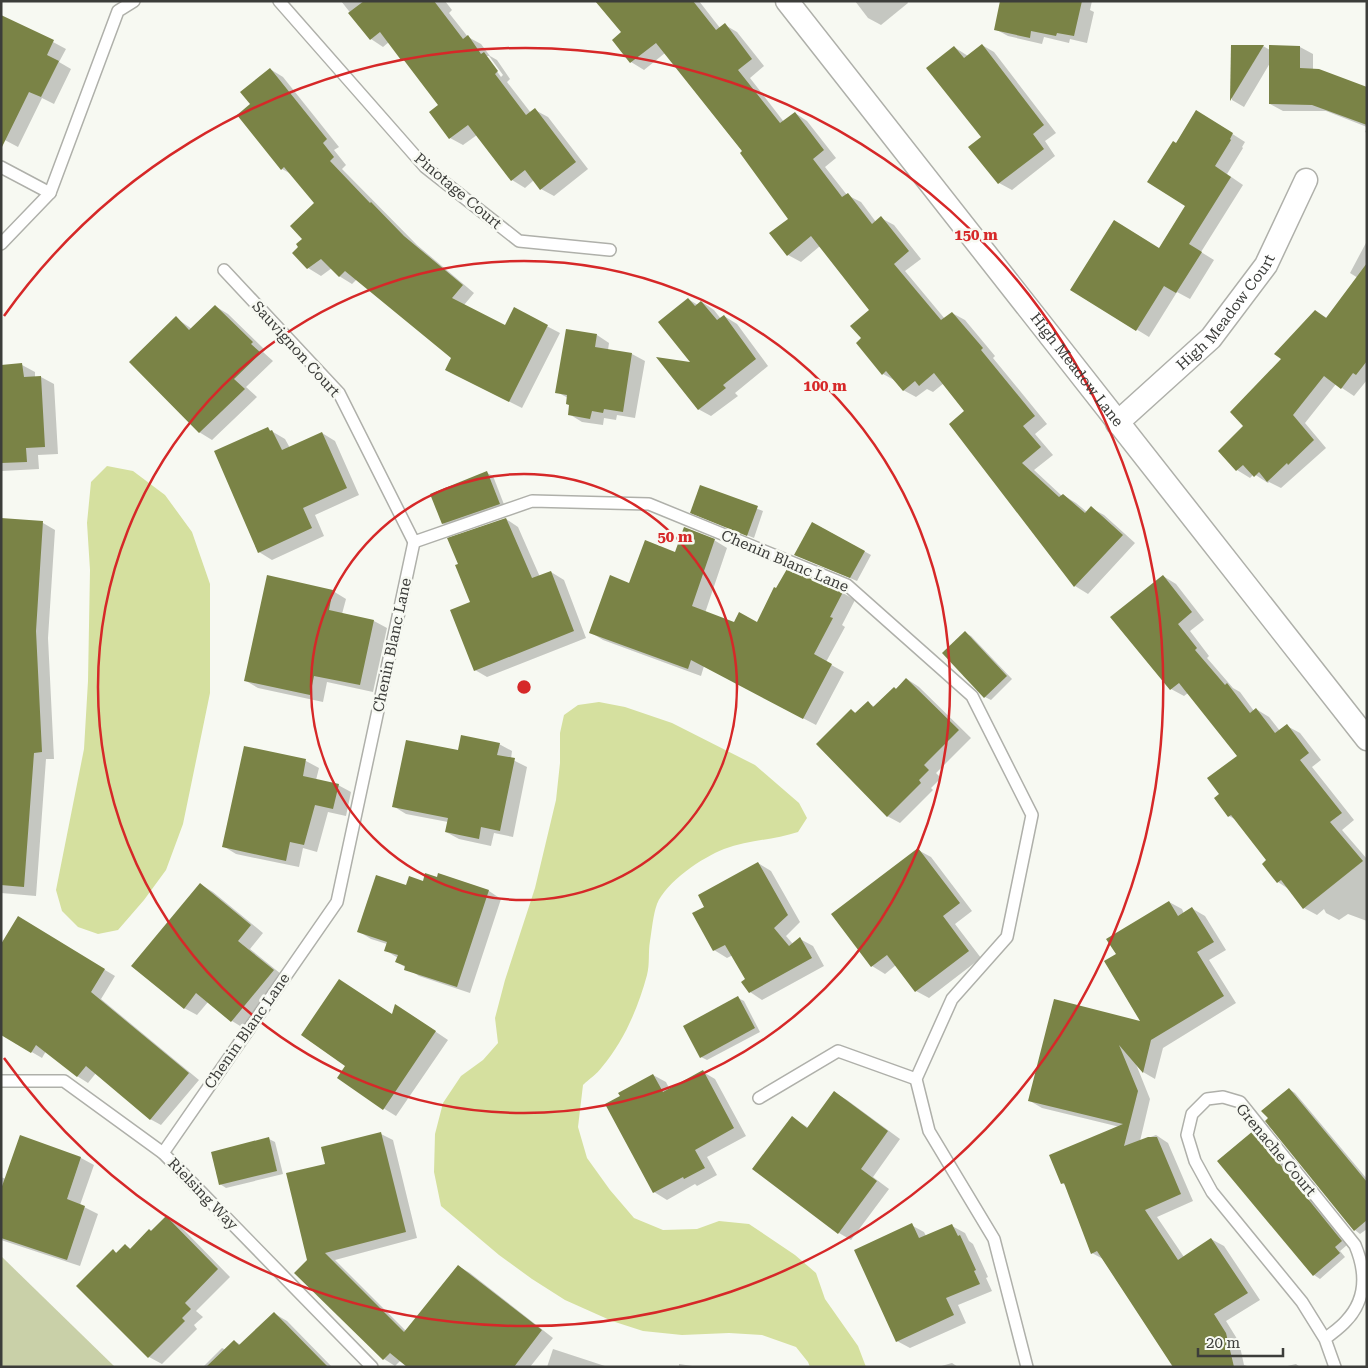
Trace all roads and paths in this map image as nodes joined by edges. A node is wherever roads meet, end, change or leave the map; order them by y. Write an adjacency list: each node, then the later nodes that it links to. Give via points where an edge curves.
1 (134, 1): 6 (lane, via 118,11)
2 (279, 1): 8 (lane, Pinotage Court, via 425,167 519,242)
3 (787, 1): 10 (street, High Meadow Lane)
4 (1, 167): 6 (lane)
5 (1306, 180): 10 (street, High Meadow Court, via 1266,265 1212,338)
6 (50, 193): 7 (lane)
7 (1, 244)
8 (610, 250)
9 (224, 270): 11 (lane, Sauvignon Court, via 339,393)
10 (1117, 423): 12 (street, High Meadow Lane)
11 (414, 542): 13 (lane, Chenin Blanc Lane, via 532,501 649,504 846,585 972,696 1032,815 1007,937 952,999); 16 (lane, Chenin Blanc Lane, via 337,902)
12 (1367, 739)
13 (916, 1079): 15 (lane, via 838,1051); 19 (lane, via 930,1131 994,1239)
14 (1, 1080): 16 (lane, Rielsing Way, via 64,1081)
15 (759, 1098)
16 (163, 1153): 18 (lane, Rielsing Way)
17 (1325, 1339): 17 (lane, Grenache Court, via 1347,1320 1360,1299 1364,1279 1356,1245 1240,1102 1223,1097 1207,1099 1192,1114 1188,1135 1195,1161 1212,1192 1302,1302); 20 (lane, Grenache Court)
18 (372, 1367)
19 (1027, 1367)
20 (1335, 1367)

